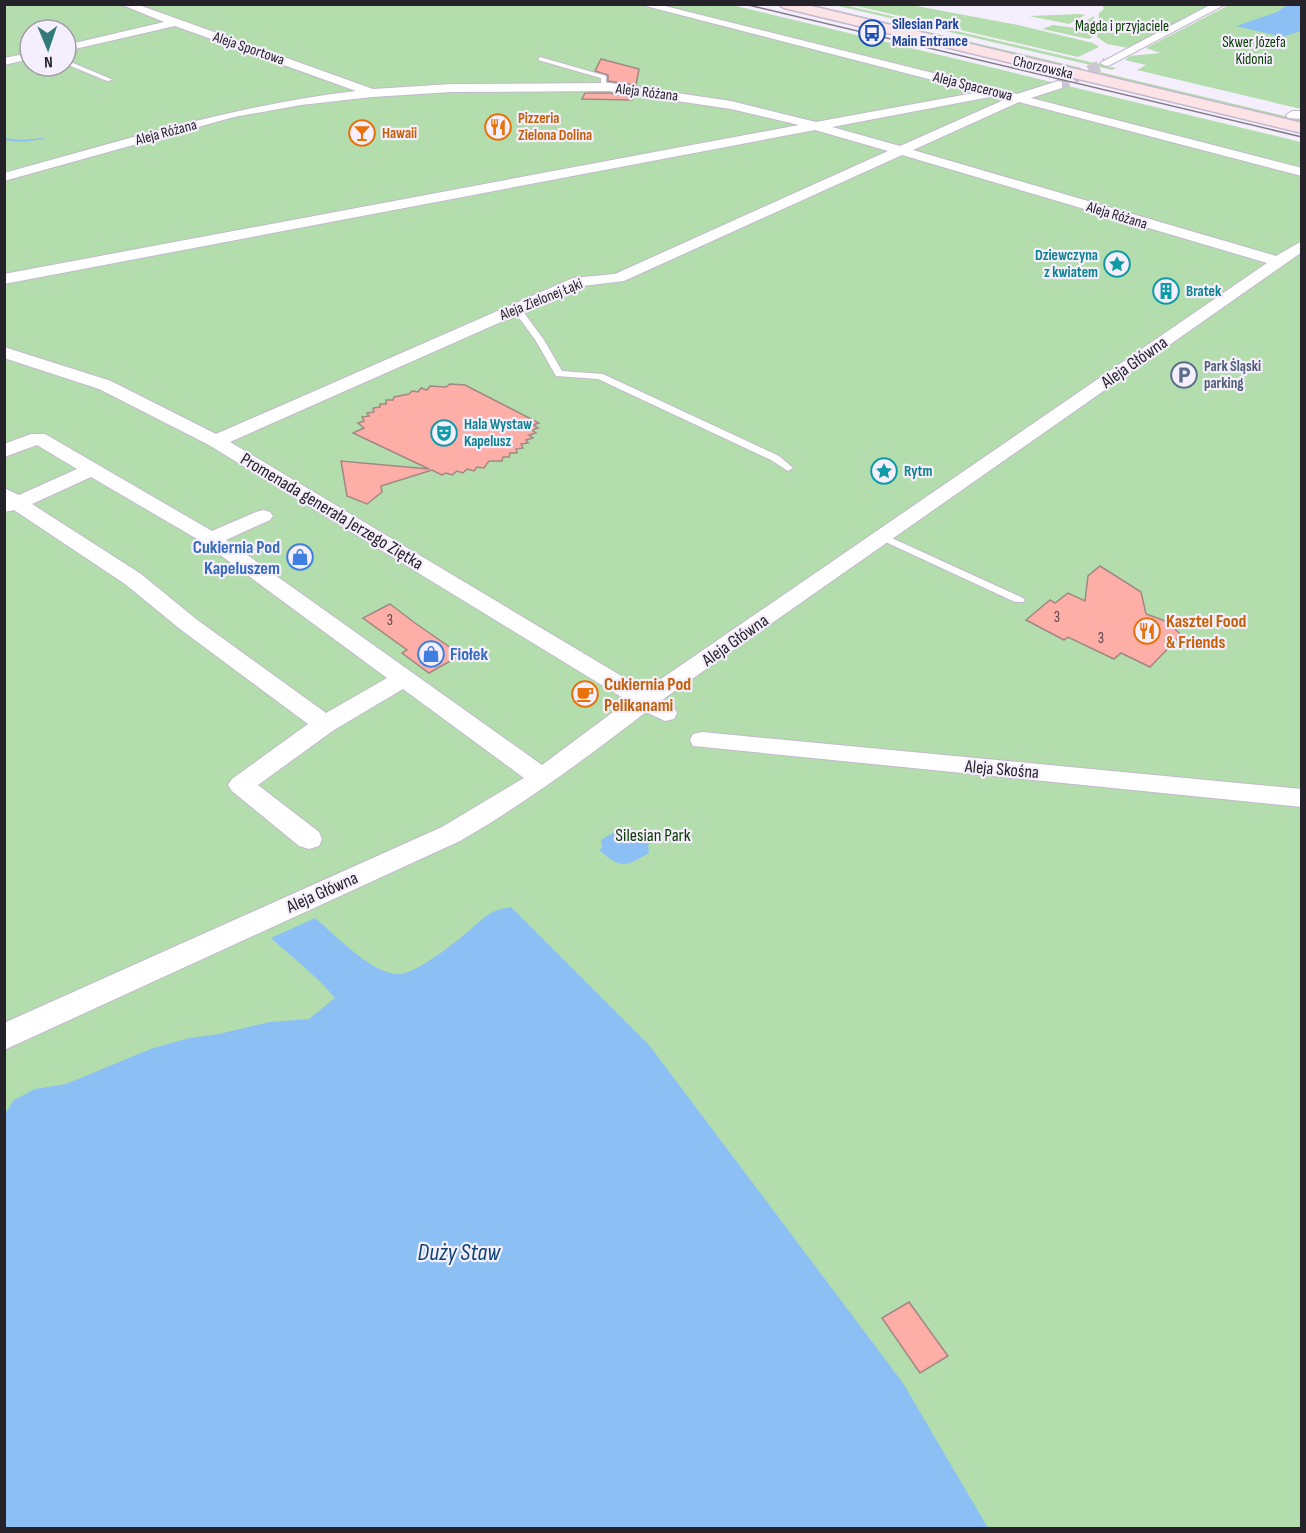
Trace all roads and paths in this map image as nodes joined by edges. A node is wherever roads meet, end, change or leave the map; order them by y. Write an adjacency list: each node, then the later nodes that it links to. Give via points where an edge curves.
1 (125, 4): 6 (street, Aleja Sportowa)
2 (644, 4): 14 (street, Aleja Spacerowa)
3 (784, 4): 17 (main road, Chorzowska)
4 (824, 4): 17 (main road, Chorzowska)
5 (1221, 4): 9 (street)
6 (176, 22): 7 (street); 15 (street, Aleja Sportowa)
7 (78, 45)
8 (540, 59): 13 (lane, via 604,77 603,83)
9 (1106, 63)
10 (78, 67): 11 (lane)
11 (109, 80)
12 (1058, 85): 16 (street, Aleja Zielonej Łąki)
13 (609, 87): 15 (street, Aleja Różana); 18 (street, Aleja Różana, via 731,105)
14 (996, 92): 16 (street, Aleja Spacerowa); 18 (street)
15 (372, 93): 21 (street, Aleja Różana, via 233,114)
16 (1018, 98): 19 (street, Aleja Zielonej Łąki); 20 (street, Aleja Spacerowa, via 1072,106)
17 (1299, 119)
18 (819, 127): 19 (street, Aleja Różana); 24 (street)
19 (901, 151): 23 (street, Aleja Różana); 25 (street, Aleja Zielonej Łąki, via 618,278 579,280)
20 (1302, 172)
21 (4, 177)
22 (1302, 245): 23 (street, Aleja Główna)
23 (1278, 261): 33 (street, Aleja Główna)
24 (4, 279)
25 (516, 308): 27 (street, Aleja Zielonej Łąki); 29 (lane, via 540,339 559,374 600,376 775,458)
26 (4, 352): 27 (street, Promenada generała Jerzego Ziętka, via 105,385)
27 (216, 441): 37 (street, Promenada generała Jerzego Ziętka)
28 (4, 452): 30 (street, via 38,438)
29 (788, 468)
30 (94, 469): 31 (street); 34 (street)
31 (9, 501): 38 (street, via 133,579)
32 (263, 516): 34 (street)
33 (883, 537): 35 (lane); 37 (street, Aleja Główna)
34 (211, 539): 36 (street)
35 (1019, 600)
36 (402, 679): 38 (street); 40 (street)
37 (655, 707): 40 (street, Aleja Główna, via 588,756)
38 (325, 724): 42 (street, via 241,785)
39 (702, 740): 41 (street, Aleja Skośna)
40 (542, 778): 43 (street, Aleja Główna, via 512,810 218,938)
41 (1302, 798)
42 (309, 839)
43 (4, 1037)

